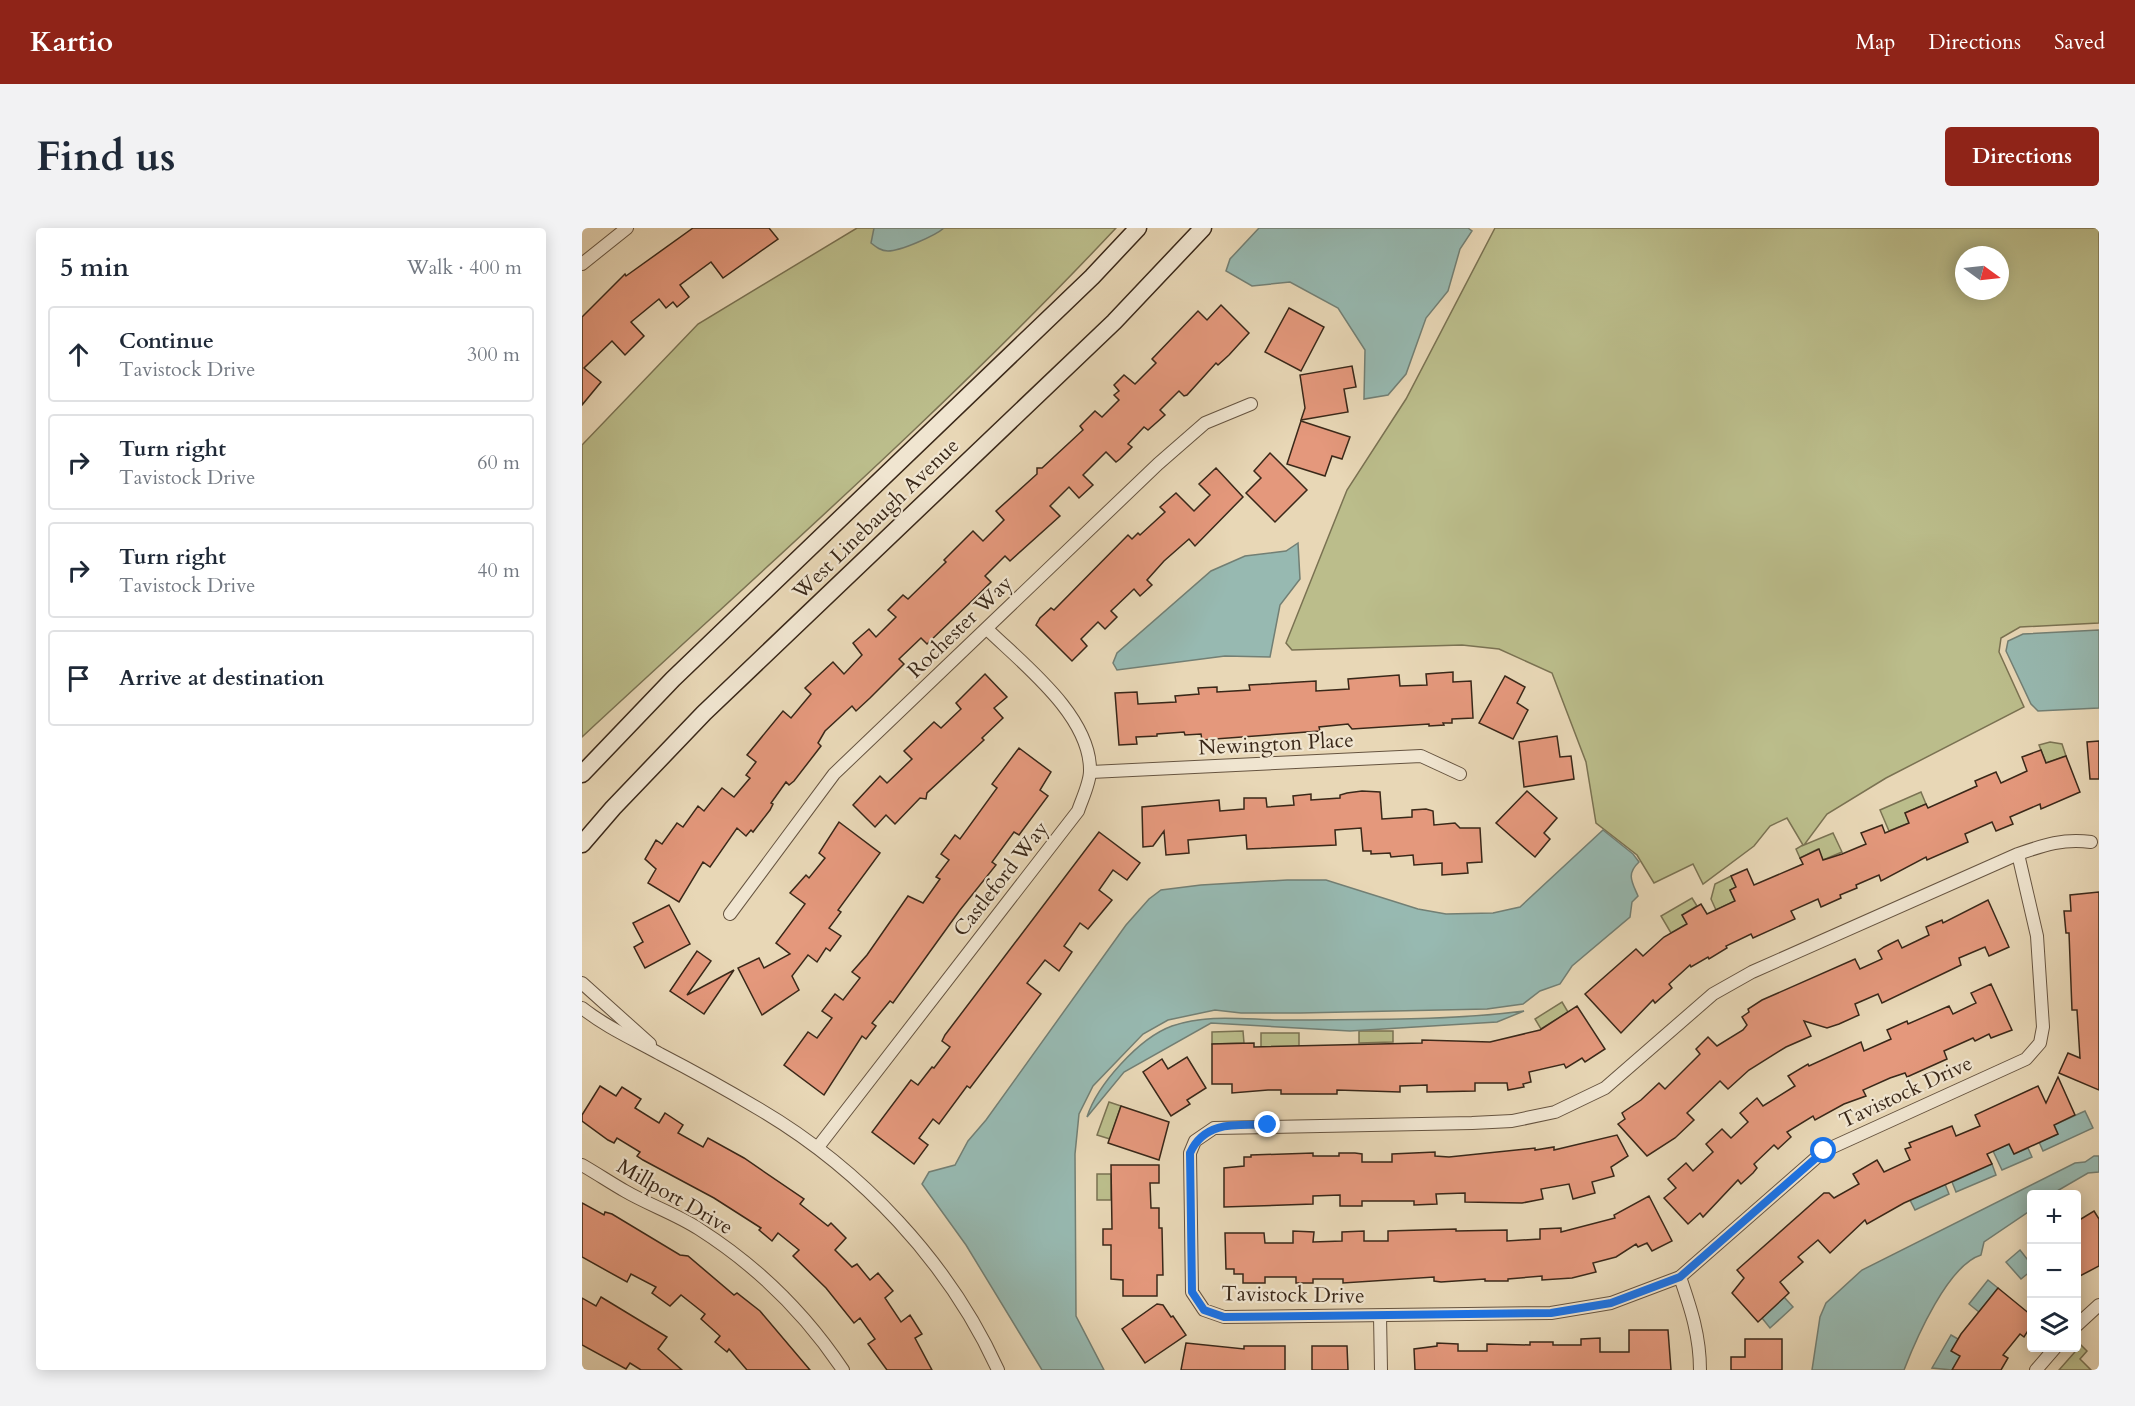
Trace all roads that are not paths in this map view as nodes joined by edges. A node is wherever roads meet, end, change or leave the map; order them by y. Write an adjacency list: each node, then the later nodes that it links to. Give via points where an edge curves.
1 (627, 228): 4 (street)
2 (1138, 228): 8 (main road, West Linebaugh Avenue, via 1092,277 673,679)
3 (1203, 228): 11 (main road, West Linebaugh Avenue, via 1114,322 705,713)
4 (582, 264)
5 (1251, 404): 6 (street, Rochester Way, via 1205,423)
6 (987, 629): 7 (street, Castleford Way, via 1062,702 1085,744); 13 (street, Rochester Way, via 834,774)
7 (1090, 772): 9 (street, Newington Place, via 1421,756); 17 (street, Castleford Way, via 1078,811)
8 (582, 774)
9 (1460, 774)
10 (2091, 842): 12 (street, Tavistock Drive, via 2053,841)
11 (582, 844)
12 (2018, 854): 19 (street, Tavistock Drive, via 2037,936 2043,1028 2040,1043 2026,1059 1824,1151); 21 (street, Tavistock Drive, via 1734,982 1682,1019 1605,1088 1556,1112 1512,1121 1472,1123 1225,1125 1195,1141 1190,1153 1192,1292 1204,1310 1224,1317)
13 (730, 914)
14 (582, 983): 16 (street)
15 (582, 1008): 16 (street, via 617,1032)
16 (660, 1053): 17 (street)
17 (818, 1147): 25 (street, via 894,1216 946,1281 985,1341)
18 (582, 1165): 24 (street, Millport Drive, via 698,1228 742,1259 787,1299 824,1341)
19 (1680, 1277): 21 (street, Tavistock Drive, via 1611,1303 1551,1313); 27 (street, via 1700,1343)
20 (2099, 1305): 22 (street)
21 (1380, 1316): 26 (street)
22 (2081, 1321)
23 (2051, 1352): 28 (street)
24 (843, 1370)
25 (998, 1370)
26 (1381, 1370)
27 (1700, 1370)
28 (2036, 1370)

